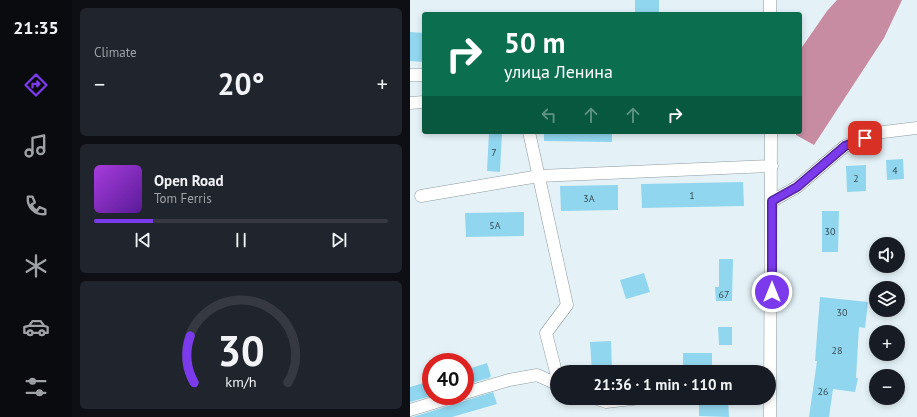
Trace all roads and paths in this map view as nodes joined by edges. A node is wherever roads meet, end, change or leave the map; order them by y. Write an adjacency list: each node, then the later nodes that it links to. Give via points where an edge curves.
1 (770, 0): 2 (street)
2 (770, 12)
3 (410, 75): 4 (street)
4 (422, 75)
5 (422, 102): 6 (street)
6 (410, 103)
7 (917, 128): 13 (street, via 875,134 845,146 797,187)
8 (529, 134): 11 (street)
9 (771, 134): 10 (street)
10 (772, 166): 11 (street); 13 (street)
11 (539, 176): 12 (street); 14 (street, via 567,305 546,333)
12 (421, 196)
13 (772, 201): 15 (street)
14 (554, 365)
15 (770, 365)
16 (550, 381): 17 (street, via 537,375)
17 (474, 390)
18 (426, 405): 20 (street)
19 (770, 405): 21 (street)
20 (410, 410)
21 (770, 417)

